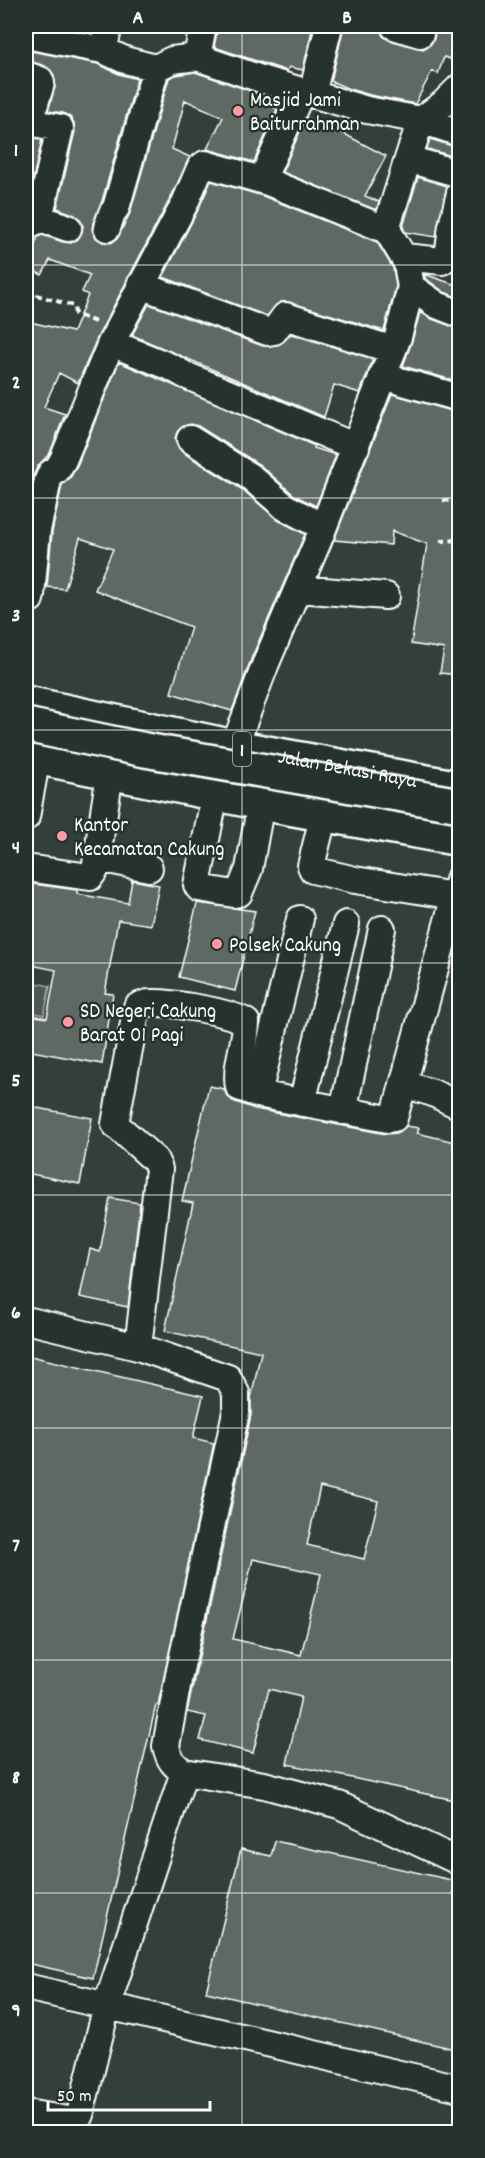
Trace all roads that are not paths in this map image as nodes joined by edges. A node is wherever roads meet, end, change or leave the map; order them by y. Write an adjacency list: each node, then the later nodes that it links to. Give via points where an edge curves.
1 (109, 26): 7 (street)
2 (203, 26): 8 (street)
3 (328, 26): 12 (street)
4 (394, 26): 5 (street)
5 (420, 34)
6 (26, 35): 7 (street)
7 (103, 50): 9 (street)
8 (197, 57): 9 (street, via 172,60); 12 (street)
9 (156, 68): 22 (street, via 116,208)
10 (26, 75): 19 (street, via 41,83 30,120 60,129)
11 (459, 87): 13 (street)
12 (307, 92): 13 (street, via 367,110); 17 (street)
13 (422, 120): 14 (street); 15 (street)
14 (459, 133)
15 (408, 159): 16 (street); 23 (street)
16 (459, 174)
17 (262, 180): 23 (street); 25 (street, via 215,165 200,168)
18 (459, 193): 20 (street)
19 (32, 221): 21 (street)
20 (456, 227): 24 (street, via 446,259 436,262)
21 (68, 228)
22 (106, 228)
23 (387, 230): 24 (street)
24 (404, 257): 26 (street)
25 (140, 285): 28 (street); 29 (street, via 268,332 285,316)
26 (411, 287): 27 (street); 29 (street)
27 (459, 314)
28 (114, 337): 33 (street, via 185,375); 37 (street, via 63,460 48,480 37,530 31,595)
29 (393, 350): 30 (street)
30 (382, 376): 31 (street); 33 (street)
31 (459, 398)
32 (190, 438): 34 (street, via 252,478 285,507)
33 (356, 447): 34 (street)
34 (323, 527): 35 (street)
35 (297, 589): 36 (street); 41 (street)
36 (386, 596)
37 (26, 600)
38 (26, 703): 39 (highway, Jalan Bekasi Raya / 1)
39 (117, 723): 41 (highway, Jalan Bekasi Raya / 1); 43 (street)
40 (26, 725): 47 (highway, bridge)
41 (234, 747): 44 (highway, Jalan Bekasi Raya / 1)
42 (31, 756): 43 (highway, 1); 49 (street)
43 (110, 772): 45 (highway, 1); 51 (street)
44 (459, 788)
45 (215, 794): 46 (highway, 1); 46 (street, via 199,888 240,893 249,869)
46 (261, 803): 48 (highway, 1)
47 (459, 805)
48 (324, 814): 50 (highway, 1); 54 (street, via 313,870 355,880)
49 (26, 817)
50 (459, 839)
51 (98, 858): 52 (street, via 90,877); 53 (street)
52 (26, 868)
53 (149, 868)
54 (457, 886): 58 (street)
55 (300, 919): 60 (street)
56 (346, 924): 61 (street)
57 (382, 929): 63 (street)
58 (452, 933): 59 (street)
59 (403, 1084): 62 (street); 63 (street, via 394,1118)
60 (258, 1094): 61 (street); 65 (street, via 239,1087 237,1077 246,1022 168,1004 147,1002 137,1007 115,1124 155,1160 159,1169)
61 (302, 1103): 63 (street)
62 (459, 1106)
63 (343, 1111)
64 (26, 1320): 65 (street)
65 (138, 1347): 66 (street, via 228,1378 236,1393 236,1412 166,1746 168,1757)
66 (184, 1772): 67 (street, via 264,1785 339,1805); 69 (street)
67 (459, 1862)
68 (26, 1987): 69 (street)
69 (107, 2005): 70 (street); 71 (street, via 80,2115 69,2120)
70 (459, 2088)
71 (26, 2113)

